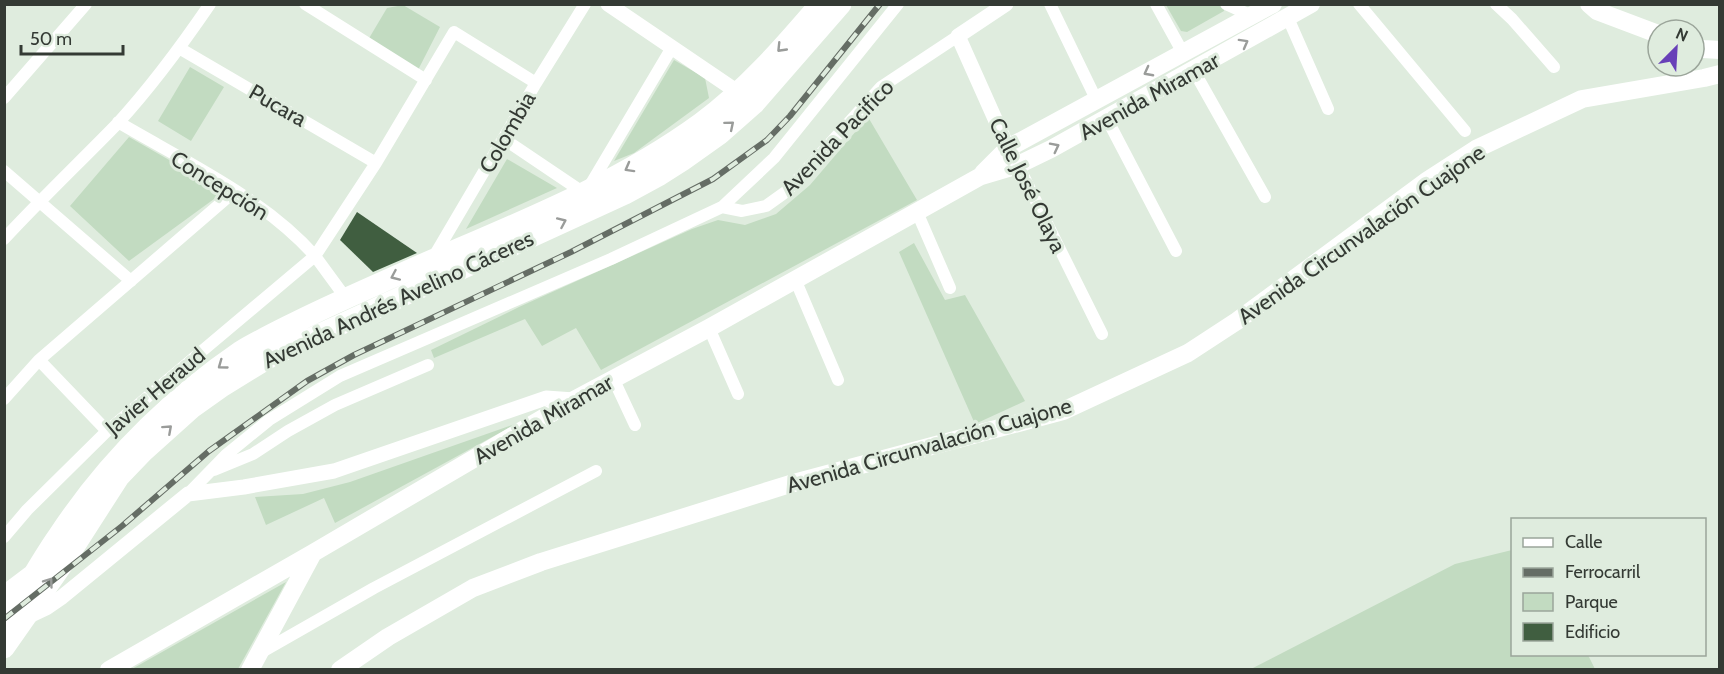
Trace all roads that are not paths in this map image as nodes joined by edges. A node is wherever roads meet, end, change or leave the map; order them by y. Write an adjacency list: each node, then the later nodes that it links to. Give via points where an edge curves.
1 (86, 4): 31 (street)
2 (305, 4): 19 (street)
3 (333, 4): 19 (street)
4 (585, 4): 30 (street, Colombia)
5 (608, 4): 24 (street)
6 (897, 4): 48 (street, via 774,158)
7 (1006, 4): 22 (street, Avenida Pacifico)
8 (1050, 4): 33 (street)
9 (1155, 4): 25 (street)
10 (1226, 4): 18 (street)
11 (1273, 4): 18 (main road, Avenida Miramar)
12 (1311, 4): 20 (main road, Avenida Miramar)
13 (1359, 4): 37 (street)
14 (1496, 4): 26 (street)
15 (1589, 4): 21 (main road, via 1597,11)
16 (204, 7): 23 (street)
17 (822, 9): 32 (highway, Avenida Andrés Avelino Cáceres)
18 (1252, 16): 25 (main road, Avenida Miramar)
19 (326, 17): 29 (street)
20 (1288, 18): 27 (main road, Avenida Miramar, one-way to 20); 34 (street)
21 (1646, 29)
22 (958, 36): 39 (street, Calle José Olaya); 48 (street, Avenida Pacifico, via 881,87 787,191 766,206 742,211)
23 (179, 48): 36 (street); 40 (street, Pucara)
24 (671, 49): 32 (street); 45 (street)
25 (1183, 53): 33 (main road, Avenida Miramar, one-way to 33)
26 (1554, 67)
27 (1194, 71): 35 (main road, Avenida Miramar); 46 (street)
28 (1719, 74): 80 (main road, Avenida Circunvalación Cuajone, via 1582,99 1476,149 1188,353 1063,411 790,484 541,562 473,588)
29 (426, 80): 30 (street, Javier Heraud, via 454,32); 40 (street, Javier Heraud)
30 (536, 83): 38 (street, Colombia)
31 (4, 98)
32 (746, 98): 45 (highway, Avenida Andrés Avelino Cáceres, one-way to 45); 57 (highway, Avenida Andrés Avelino Cáceres, one-way to 32, via 625,194 720,134)
33 (1096, 99): 39 (main road, Avenida Miramar)
34 (1328, 109)
35 (1107, 118): 41 (main road, Avenida Miramar, one-way to 35); 51 (street)
36 (118, 122): 44 (street, Concepción); 47 (street)
37 (1465, 131)
38 (504, 139): 45 (street); 53 (street, Colombia)
39 (1008, 148): 41 (street, Calle José Olaya); 43 (main road, Avenida Miramar)
40 (376, 164): 52 (street, Javier Heraud)
41 (1018, 165): 43 (main road, Avenida Miramar); 59 (street, Calle José Olaya)
42 (4, 171): 47 (street)
43 (981, 176): 49 (main road, Avenida Miramar)
44 (235, 191): 52 (street, Concepción, via 297,236); 55 (street)
45 (585, 193): 53 (highway, Avenida Andrés Avelino Cáceres)
46 (1264, 198)
47 (38, 201): 50 (street); 55 (street)
48 (722, 207): 69 (street, via 340,376 269,420)
49 (916, 212): 54 (main road, Avenida Miramar); 56 (street)
50 (4, 239)
51 (1176, 252)
52 (315, 256): 57 (street, Concepción); 68 (street, Javier Heraud)
53 (431, 260): 57 (highway, Avenida Andrés Avelino Cáceres, one-way to 57)
54 (795, 279): 58 (main road, Avenida Miramar); 63 (street)
55 (131, 281): 60 (street)
56 (950, 288)
57 (353, 306): 74 (highway, Avenida Andrés Avelino Cáceres, one-way to 74, via 244,350 155,418 96,483); 76 (highway, Avenida Andrés Avelino Cáceres, one-way to 57, via 65,561 119,477 171,427 223,386)
58 (709, 328): 62 (main road, Avenida Miramar); 64 (street)
59 (1102, 334)
60 (39, 360): 65 (street); 68 (street)
61 (428, 365): 69 (street, via 335,405 253,454)
62 (613, 378): 66 (main road, Avenida Miramar); 67 (street)
63 (838, 380)
64 (738, 394)
65 (4, 399)
66 (574, 400): 71 (street, via 546,398 334,471); 73 (main road, Avenida Miramar)
67 (635, 425)
68 (107, 431): 72 (street, Javier Heraud)
69 (210, 471): 71 (street)
70 (596, 471): 78 (street, via 374,588)
71 (188, 494): 76 (street, via 62,597 46,608)
72 (4, 537)
73 (313, 553): 78 (main road); 79 (main road, Avenida Miramar)
74 (36, 569): 75 (street); 76 (highway, Avenida Andrés Avelino Cáceres)
75 (4, 593)
76 (10, 618): 77 (highway, Avenida Andrés Avelino Cáceres)
77 (4, 648)
78 (253, 662)
79 (109, 669)
80 (340, 669)

